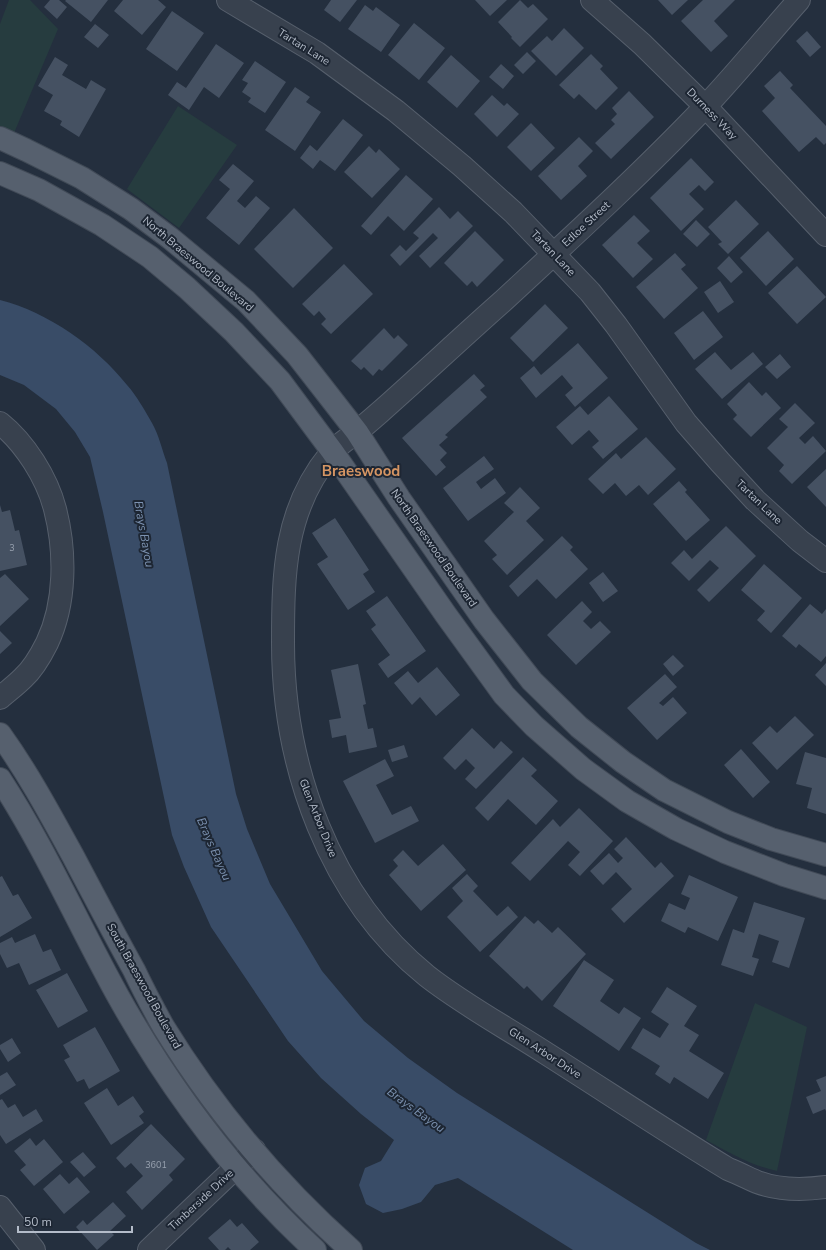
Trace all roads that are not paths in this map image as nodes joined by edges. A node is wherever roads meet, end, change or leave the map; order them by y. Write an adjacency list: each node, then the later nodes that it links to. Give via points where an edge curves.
1 (228, 0): 9 (street, Tartan Lane, via 317,53 396,111 513,212)
2 (592, 0): 4 (street, Durness Way)
3 (798, 0): 4 (street, Edloe Street)
4 (706, 106): 7 (street, Durness Way); 9 (street, Edloe Street)
5 (0, 138): 8 (main road, North Braeswood Boulevard, via 82,178)
6 (0, 173): 10 (main road, via 39,190 102,225)
7 (826, 235)
8 (170, 238): 10 (main road); 12 (main road, North Braeswood Boulevard, via 246,301 297,355)
9 (554, 254): 12 (street, Edloe Street); 14 (street, Tartan Lane, via 590,292 686,423 715,457 756,500 800,541)
10 (153, 260): 13 (main road, via 234,332 280,381)
11 (0, 423): 15 (street, via 32,458 44,480 55,508 63,569 55,623 47,642 24,678)
12 (357, 432): 13 (street, Glen Arbor Drive); 18 (main road, North Braeswood Boulevard, via 399,498 480,614 532,680 579,727)
13 (332, 451): 19 (main road, via 504,695 534,726 583,769 627,802); 24 (street, Glen Arbor Drive, via 310,482 298,508 290,536 285,580 283,666 287,712 302,780 323,836 362,906 382,933 402,953 451,994 728,1169 758,1182 780,1187)
14 (826, 561)
15 (0, 698)
16 (0, 734): 22 (main road, South Braeswood Boulevard, via 20,761 48,810 163,1025 208,1093)
17 (0, 779): 23 (main road, via 41,849 118,996 166,1074 217,1146)
18 (660, 787): 19 (main road); 20 (main road, North Braeswood Boulevard, via 728,822 771,839)
19 (646, 812): 21 (main road, via 725,852)
20 (826, 854)
21 (826, 888)
22 (254, 1150): 23 (street, Timberside Drive); 29 (main road, South Braeswood Boulevard, via 291,1192)
23 (236, 1167): 27 (street, Timberside Drive); 28 (main road, via 267,1203)
24 (826, 1187)
25 (0, 1207): 26 (street)
26 (34, 1250)
27 (148, 1250)
28 (315, 1250)
29 (351, 1250)

